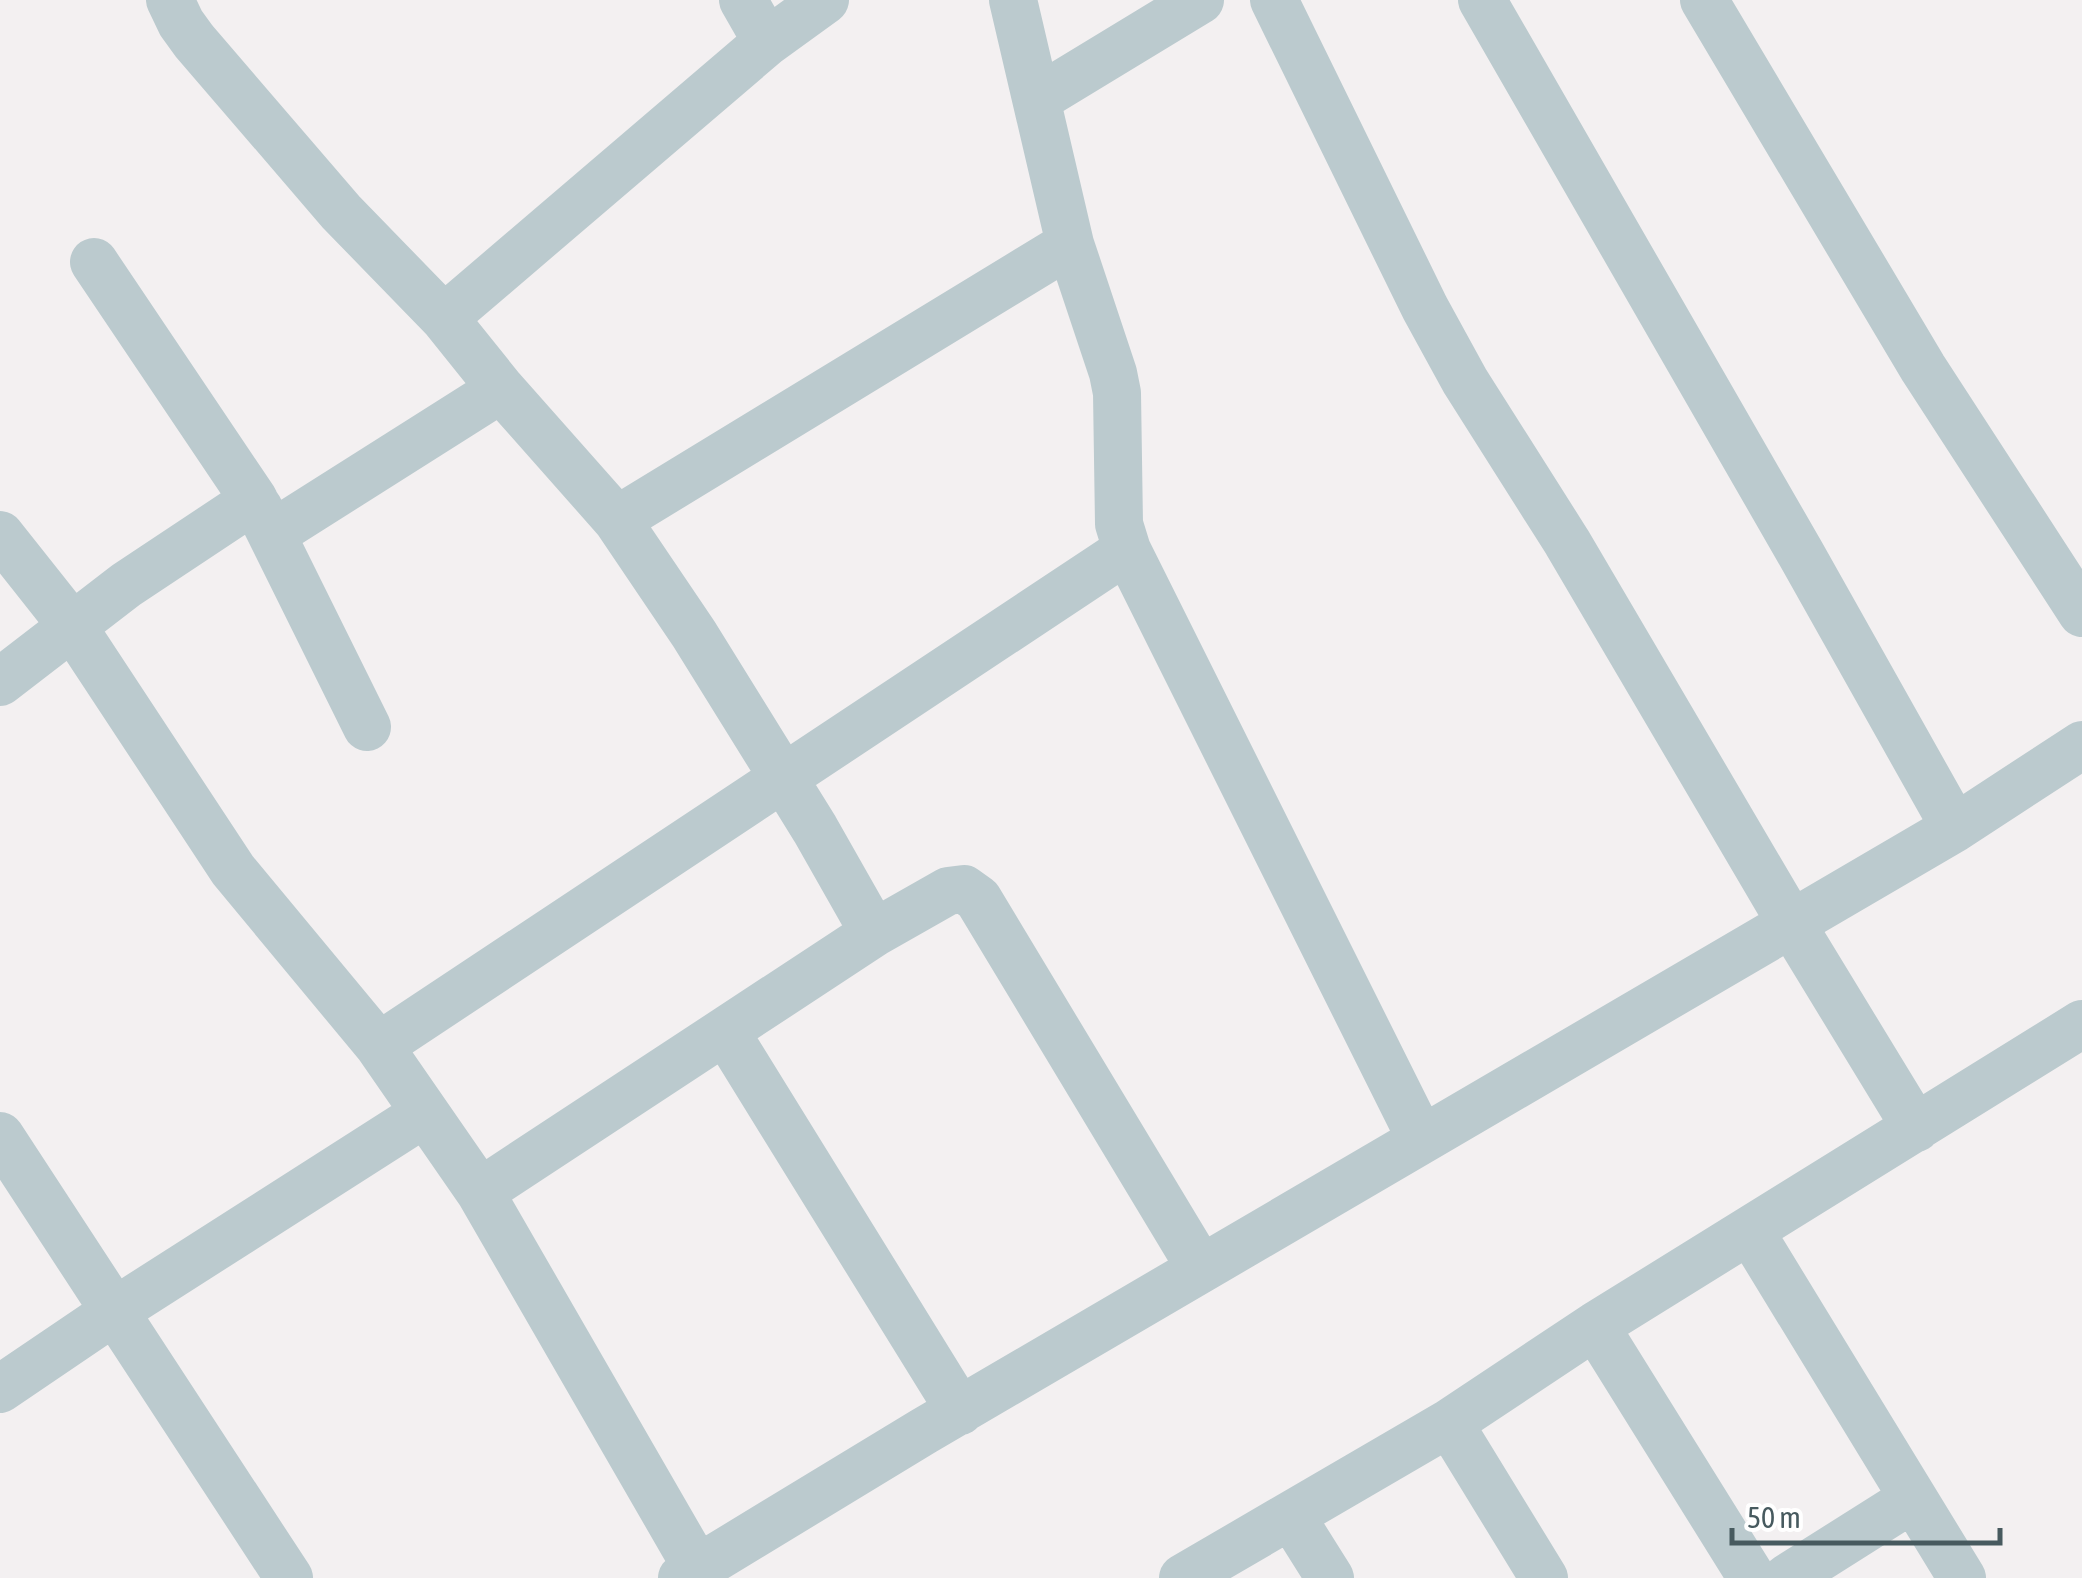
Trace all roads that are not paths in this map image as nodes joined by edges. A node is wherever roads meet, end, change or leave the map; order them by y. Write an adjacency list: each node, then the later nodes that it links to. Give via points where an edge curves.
1 (170, 0): 13 (street, via 194,41 341,212)
2 (743, 0): 9 (street)
3 (825, 0): 9 (street)
4 (1013, 0): 10 (street)
5 (1200, 0): 10 (street)
6 (1274, 0): 26 (street, via 1465,381)
7 (1482, 0): 25 (street)
8 (1704, 0): 19 (street, via 1923,368)
9 (767, 42): 13 (street)
10 (1037, 99): 11 (street)
11 (1070, 244): 16 (street); 18 (street, via 1114,373 1119,524)
12 (94, 262): 15 (street)
13 (444, 318): 14 (street)
14 (501, 390): 15 (street); 16 (street)
15 (263, 517): 20 (street, via 126,584); 22 (street)
16 (617, 520): 24 (street)
17 (0, 535): 20 (street)
18 (1127, 550): 24 (street); 34 (street)
19 (2082, 613)
20 (73, 627): 21 (street); 30 (street, via 233,870)
21 (0, 682)
22 (367, 727)
23 (2082, 746): 25 (street)
24 (783, 778): 27 (street); 30 (street)
25 (1954, 828): 26 (street)
26 (1791, 924): 32 (street); 34 (street)
27 (874, 934): 29 (street); 37 (street, via 948,891 970,892)
28 (2082, 1024): 32 (street)
29 (725, 1032): 35 (street); 41 (street)
30 (378, 1046): 31 (street)
31 (425, 1113): 35 (street); 38 (street)
32 (1916, 1128): 36 (street)
33 (0, 1136): 38 (street)
34 (1420, 1139): 37 (street)
35 (480, 1192): 45 (street)
36 (1750, 1231): 39 (street); 43 (street)
37 (1200, 1269): 41 (street)
38 (115, 1311): 40 (street); 46 (street)
39 (1594, 1326): 42 (street); 50 (street)
40 (0, 1389)
41 (960, 1411): 45 (street)
42 (1449, 1423): 44 (street); 49 (street)
43 (1912, 1500): 51 (street); 52 (street)
44 (1291, 1516): 47 (street); 48 (street)
45 (689, 1573)
46 (289, 1578)
47 (1183, 1578)
48 (1330, 1578)
49 (1544, 1578)
50 (1752, 1578)
51 (1787, 1578)
52 (1962, 1578)

